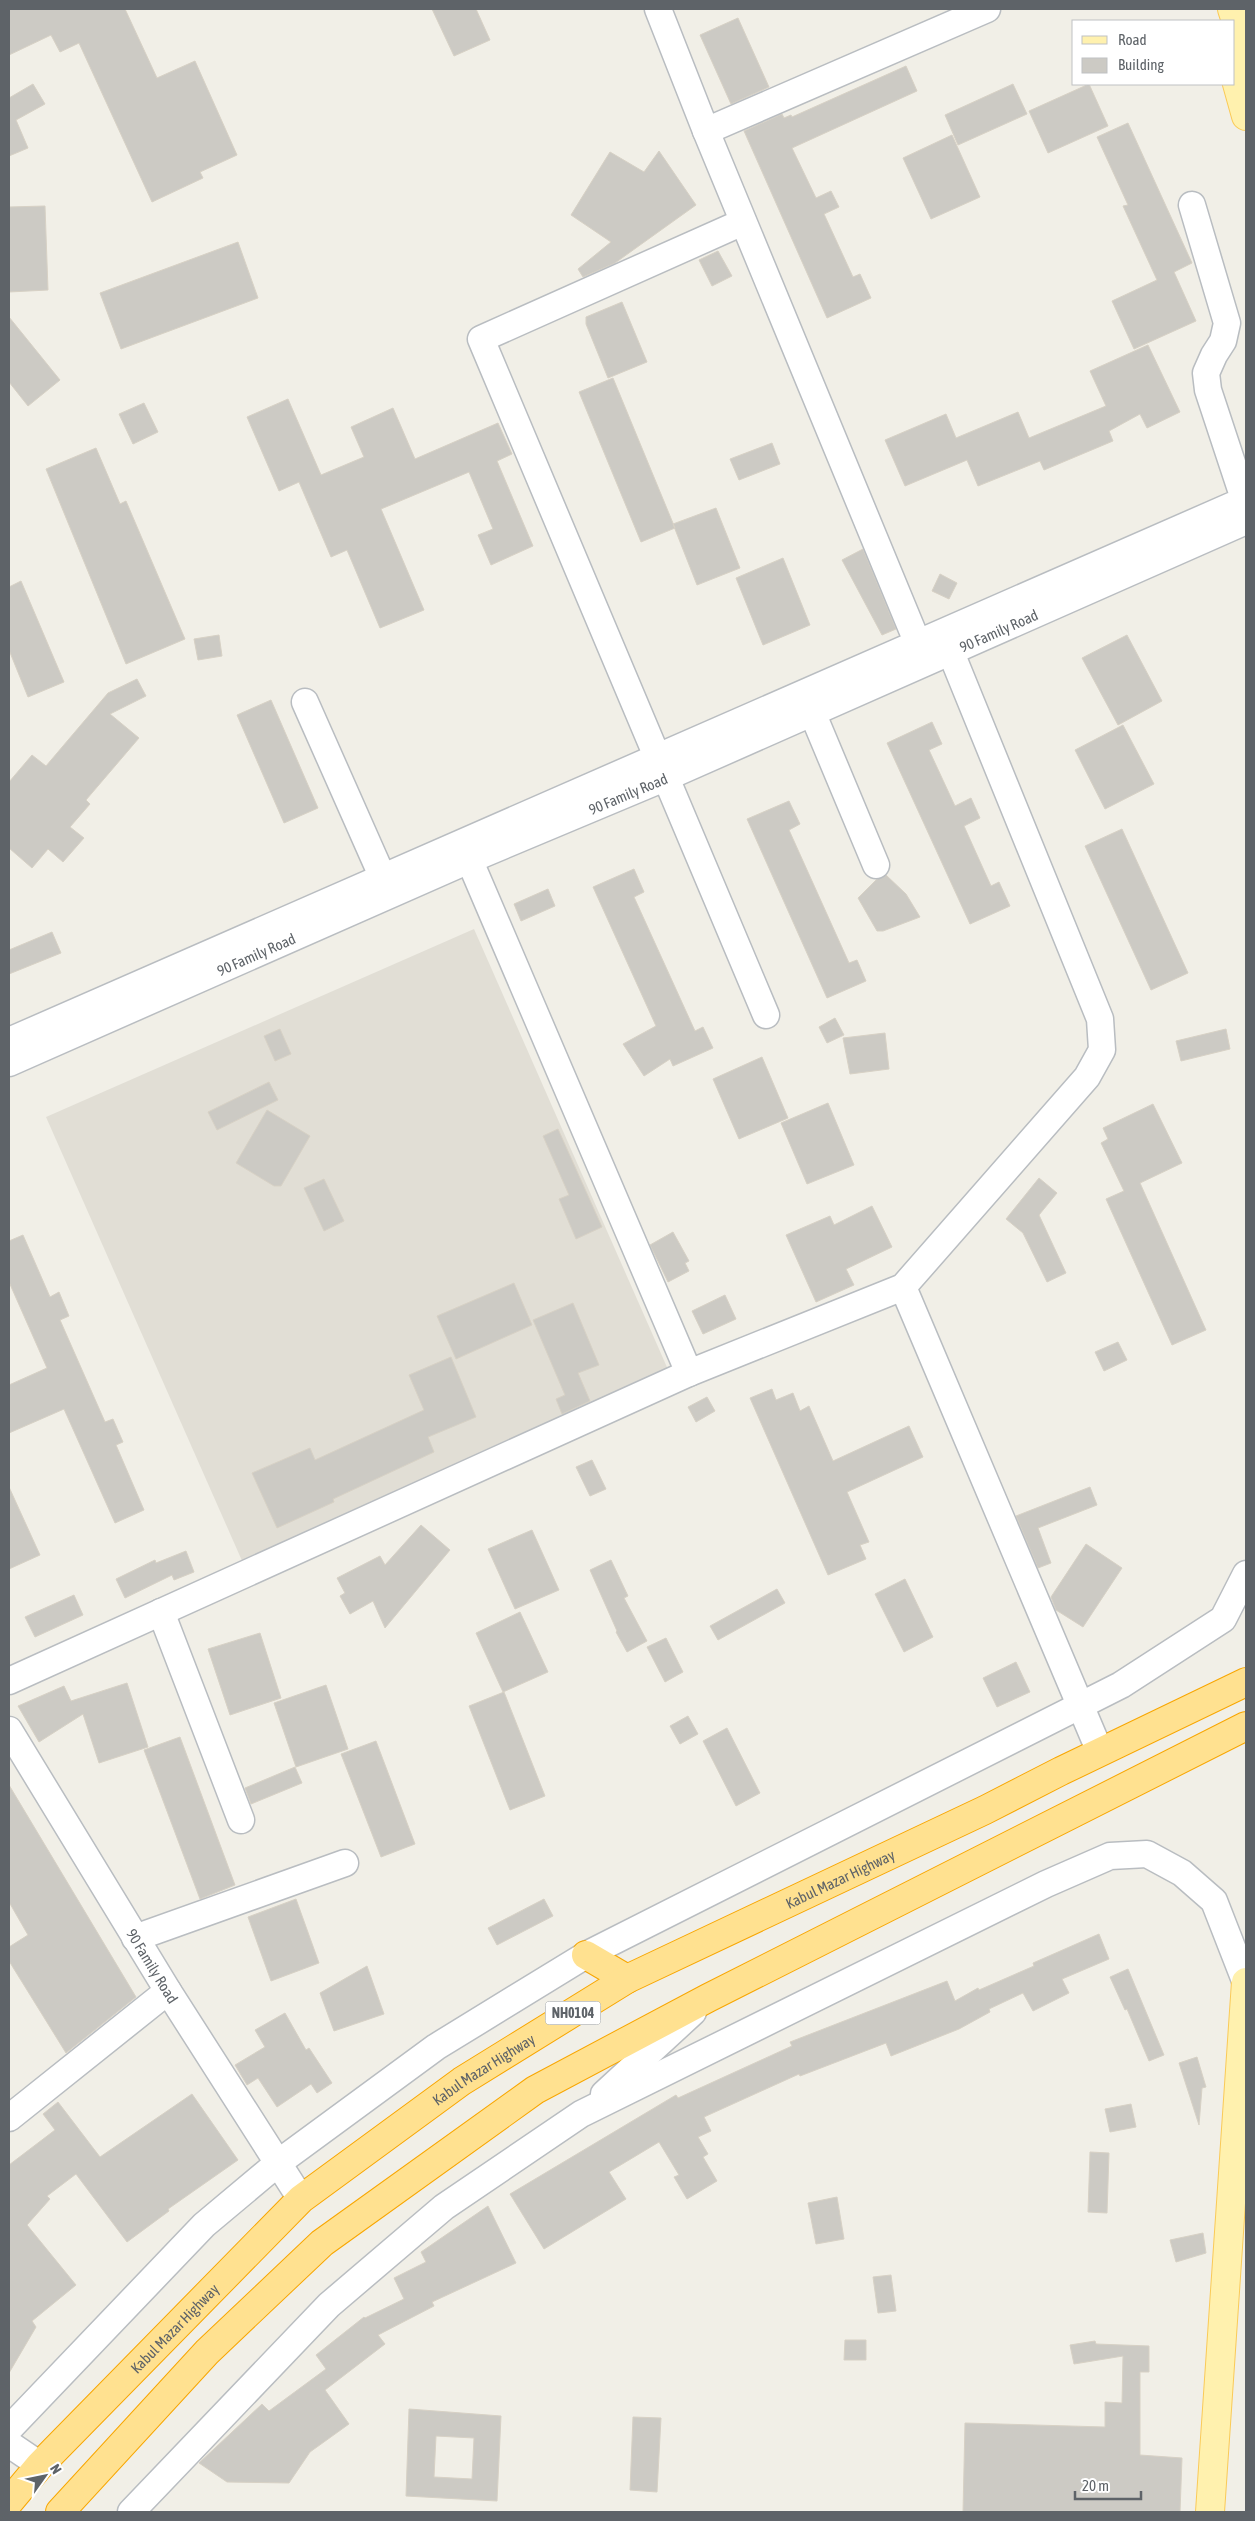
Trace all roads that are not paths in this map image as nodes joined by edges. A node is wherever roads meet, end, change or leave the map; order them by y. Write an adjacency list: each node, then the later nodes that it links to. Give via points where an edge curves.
1 (658, 9): 7 (street)
2 (988, 9): 7 (street)
3 (1235, 28): 4 (main road)
4 (1246, 52)
5 (1235, 76): 6 (main road)
6 (1246, 116)
7 (706, 132): 9 (street)
8 (1192, 205): 10 (street, via 1227,323 1223,341 1206,373 1208,390)
9 (744, 222): 13 (street); 16 (street, via 481,339)
10 (1246, 504): 12 (street, 90 Family Road, via 1232,506)
11 (1246, 521): 12 (street, 90 Family Road)
12 (946, 643): 13 (street, 90 Family Road); 15 (street, 90 Family Road); 23 (street, via 1100,1019 1102,1050 1087,1077)
13 (918, 644): 16 (street, 90 Family Road)
14 (305, 702): 19 (street)
15 (812, 712): 16 (street, 90 Family Road); 18 (street)
16 (663, 768): 17 (street, 90 Family Road); 20 (street)
17 (465, 852): 19 (street, 90 Family Road); 22 (street, 90 Family Road); 24 (street)
18 (876, 865)
19 (383, 878): 21 (street, 90 Family Road)
20 (766, 1015)
21 (9, 1041)
22 (9, 1063)
23 (903, 1287): 24 (street); 29 (street)
24 (688, 1373): 26 (street)
25 (1246, 1574): 29 (street, via 1223,1619 1121,1685)
26 (161, 1612): 27 (street); 33 (street)
27 (9, 1681)
28 (1246, 1682): 32 (highway, Kabul Mazar Highway / NH0104)
29 (1081, 1706): 32 (street); 36 (street)
30 (1246, 1726): 40 (highway)
31 (9, 1730): 35 (street, 90 Family Road)
32 (1100, 1752): 37 (highway, Kabul Mazar Highway / NH0104)
33 (242, 1820)
34 (345, 1863): 35 (street)
35 (135, 1938): 39 (street, 90 Family Road)
36 (586, 1954): 37 (highway); 43 (street, via 436,2047)
37 (628, 1979): 44 (highway, Kabul Mazar Highway / NH0104, via 462,2081)
38 (1246, 1982): 41 (street, via 1214,1901 1182,1873 1147,1854 1110,1856 1046,1884); 51 (main road)
39 (168, 1991): 42 (street); 43 (street, 90 Family Road)
40 (708, 1998): 41 (street); 49 (highway, via 535,2090 322,2244 207,2352)
41 (581, 2114): 50 (street, via 444,2207 329,2305)
42 (9, 2117)
43 (278, 2163): 44 (street, 90 Family Road); 45 (street, via 204,2225)
44 (301, 2199): 47 (highway, Kabul Mazar Highway / NH0104)
45 (9, 2430)
46 (9, 2444): 47 (street)
47 (40, 2465): 48 (highway, Kabul Mazar Highway / NH0104)
48 (9, 2502)
49 (60, 2512)
50 (131, 2512)
51 (1210, 2512)

